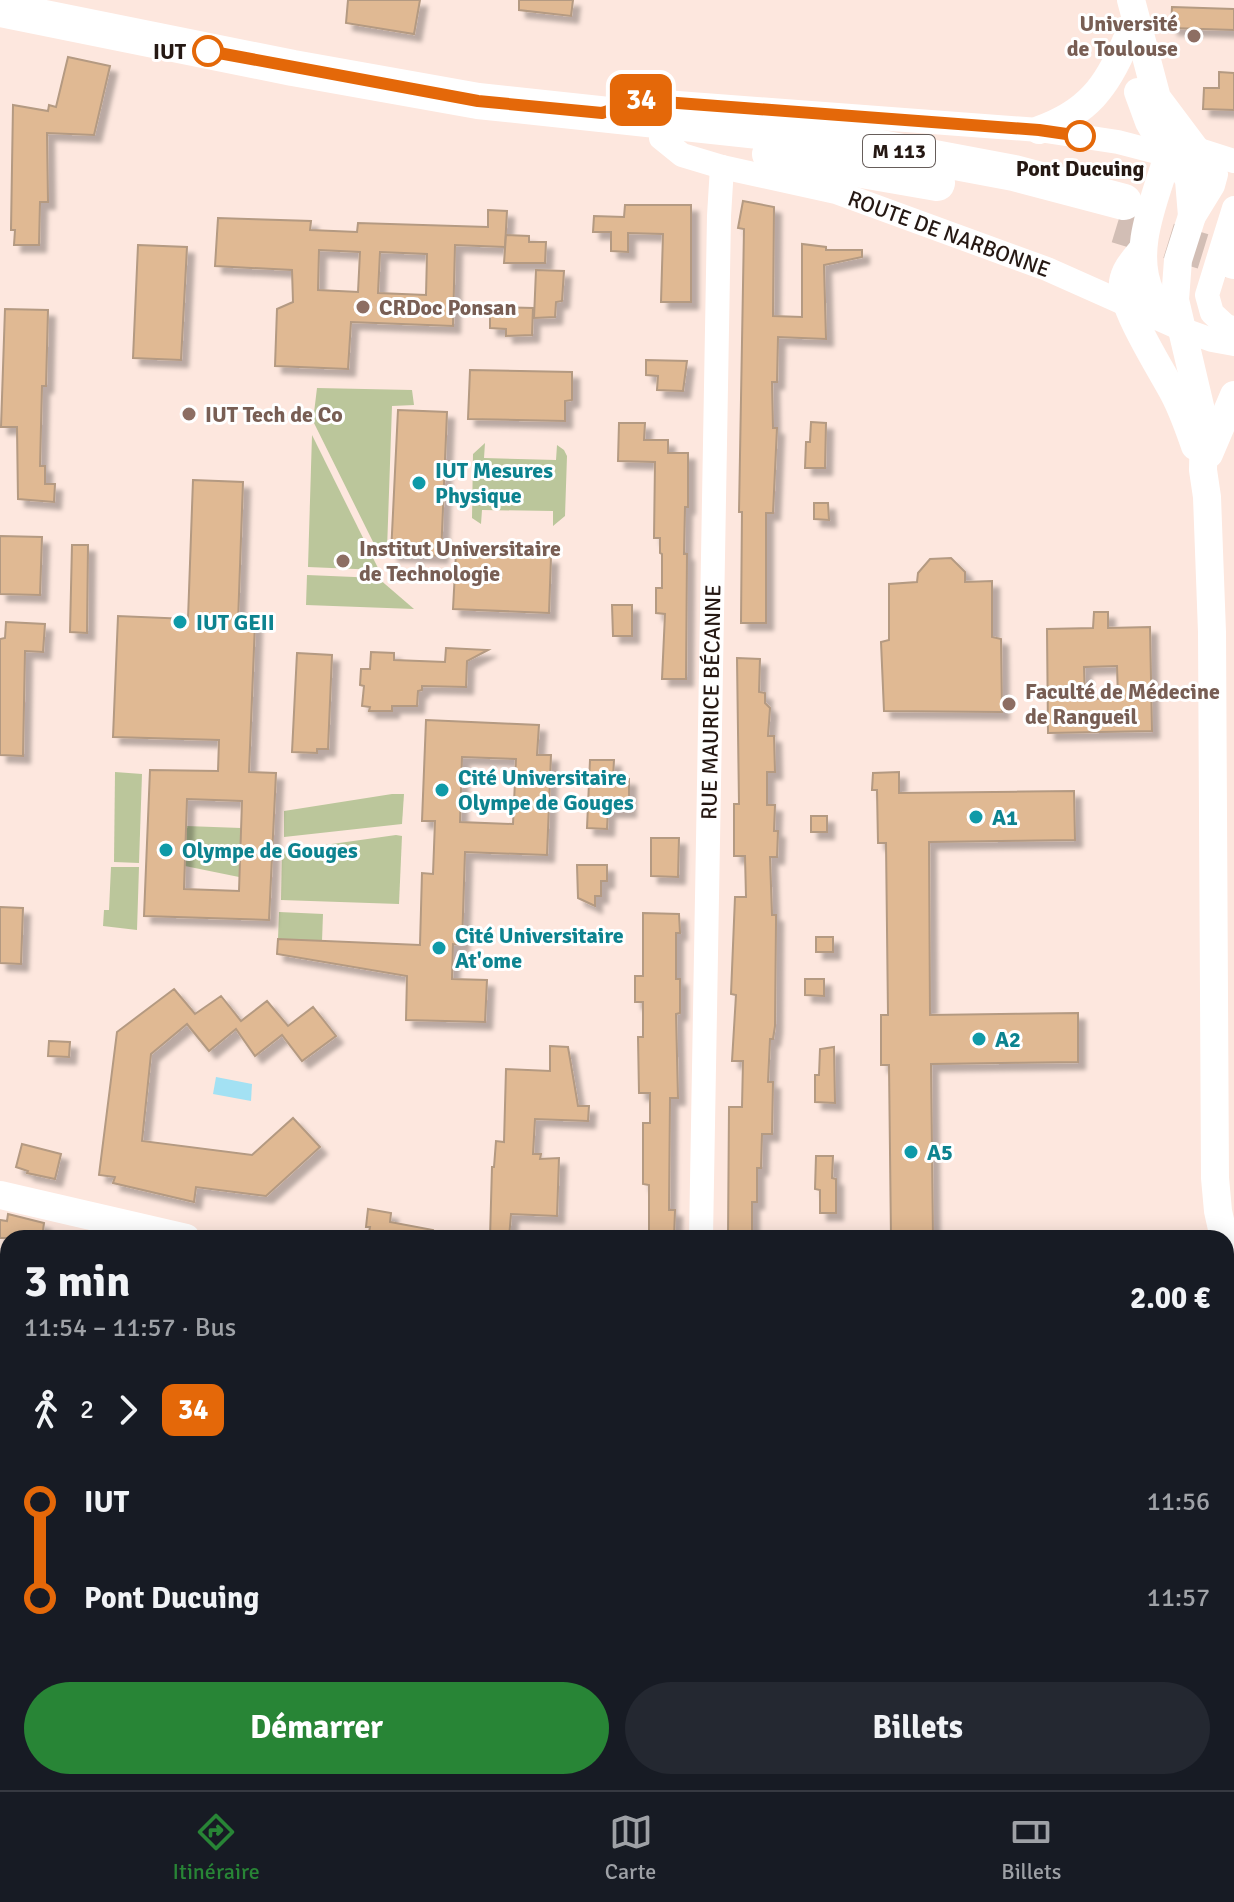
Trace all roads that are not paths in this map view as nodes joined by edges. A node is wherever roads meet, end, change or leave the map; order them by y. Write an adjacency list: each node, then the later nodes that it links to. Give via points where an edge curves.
1 (1118, 0): 4 (street)
2 (1131, 0): 9 (street, via 1161,105)
3 (0, 9): 5 (main road, ROUTE DE NARBONNE / M 113)
4 (1126, 41): 7 (street, via 1115,68 1091,100 1066,120); 10 (street, via 1145,117)
5 (478, 101): 6 (main road, ROUTE DE NARBONNE / M 113); 8 (main road, ROUTE DE NARBONNE / M 113, via 523,117)
6 (602, 113): 7 (street, ROUTE DE NARBONNE, via 641,100); 8 (main road, ROUTE DE NARBONNE / M 113, via 833,139 1014,173 1120,214)
7 (1039, 130): 10 (street, ROUTE DE NARBONNE)
8 (661, 138): 12 (street, ROUTE DE NARBONNE, via 682,155)
9 (1196, 149): 10 (street, ROUTE DE NARBONNE); 11 (street, ROUTE DE NARBONNE); 14 (street, via 1214,174)
10 (1168, 155): 14 (street, via 1189,180); 15 (street)
11 (1234, 161)
12 (722, 167): 16 (street, ROUTE DE NARBONNE, via 836,192); 24 (street, RUE MAURICE BÉCANNE)
13 (1234, 208): 17 (street, via 1207,295 1212,313)
14 (1192, 216): 18 (street, via 1178,260 1175,300)
15 (1142, 250): 16 (street, via 1123,282); 18 (street, via 1151,294)
16 (1129, 304): 18 (street, ROUTE DE NARBONNE); 21 (street, via 1174,394)
17 (1234, 328)
18 (1184, 330): 19 (street, ROUTE DE NARBONNE); 21 (street, via 1204,423)
19 (1234, 344)
20 (1234, 395): 21 (street)
21 (1203, 470): 25 (street, via 1212,632 1215,1178)
22 (0, 1195): 23 (street)
23 (151, 1230)
24 (701, 1230)
25 (1222, 1230)

